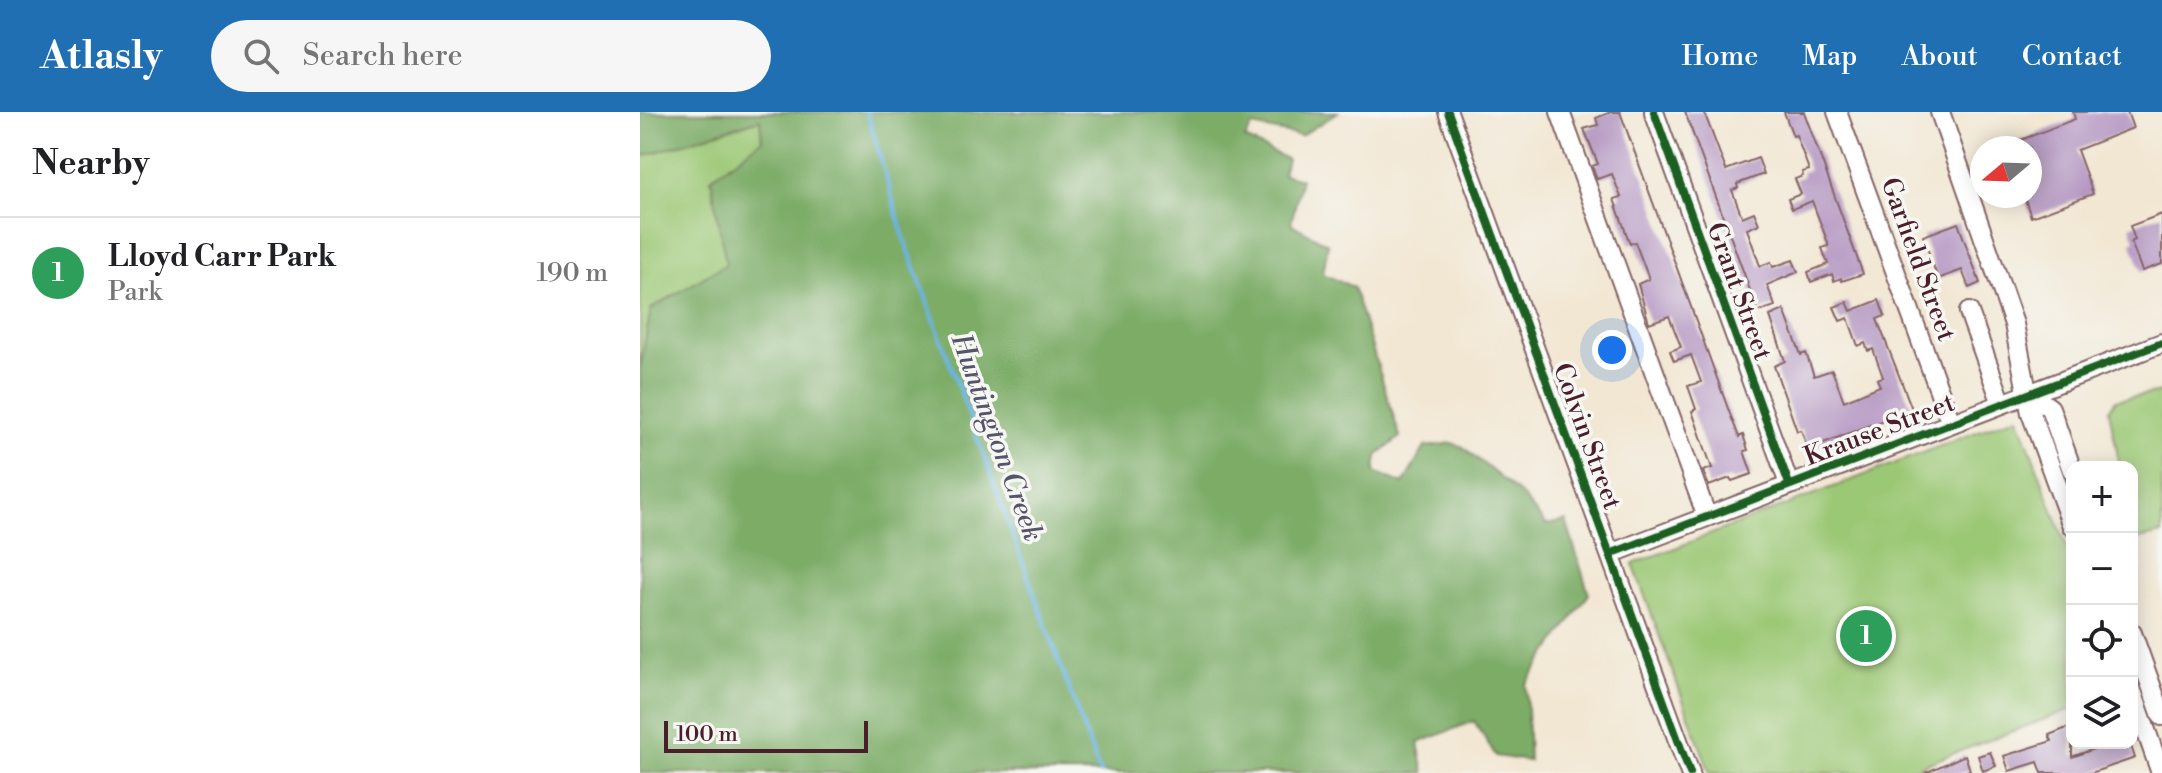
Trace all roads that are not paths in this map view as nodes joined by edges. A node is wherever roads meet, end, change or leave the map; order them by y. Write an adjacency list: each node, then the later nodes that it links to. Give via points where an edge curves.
1 (1448, 112): 15 (street, Colvin Street)
2 (1560, 112): 14 (street)
3 (1654, 112): 12 (street, Grant Street)
4 (1837, 112): 10 (street, Garfield Street)
5 (1940, 112): 8 (street, via 2014,324)
6 (1969, 312): 9 (street)
7 (2162, 343): 8 (street, Krause Street)
8 (2029, 393): 9 (street, Krause Street); 11 (street, via 2050,408); 13 (street, via 2031,413)
9 (2002, 404): 10 (street, Krause Street)
10 (1951, 423): 12 (street, Krause Street)
11 (2069, 461)
12 (1789, 484): 14 (street, Krause Street)
13 (2066, 509)
14 (1707, 517): 15 (street, Krause Street)
15 (1610, 554): 19 (street, Colvin Street)
16 (2138, 653): 18 (street)
17 (2138, 708): 20 (street)
18 (2162, 716)
19 (1690, 773)
20 (2161, 773)

